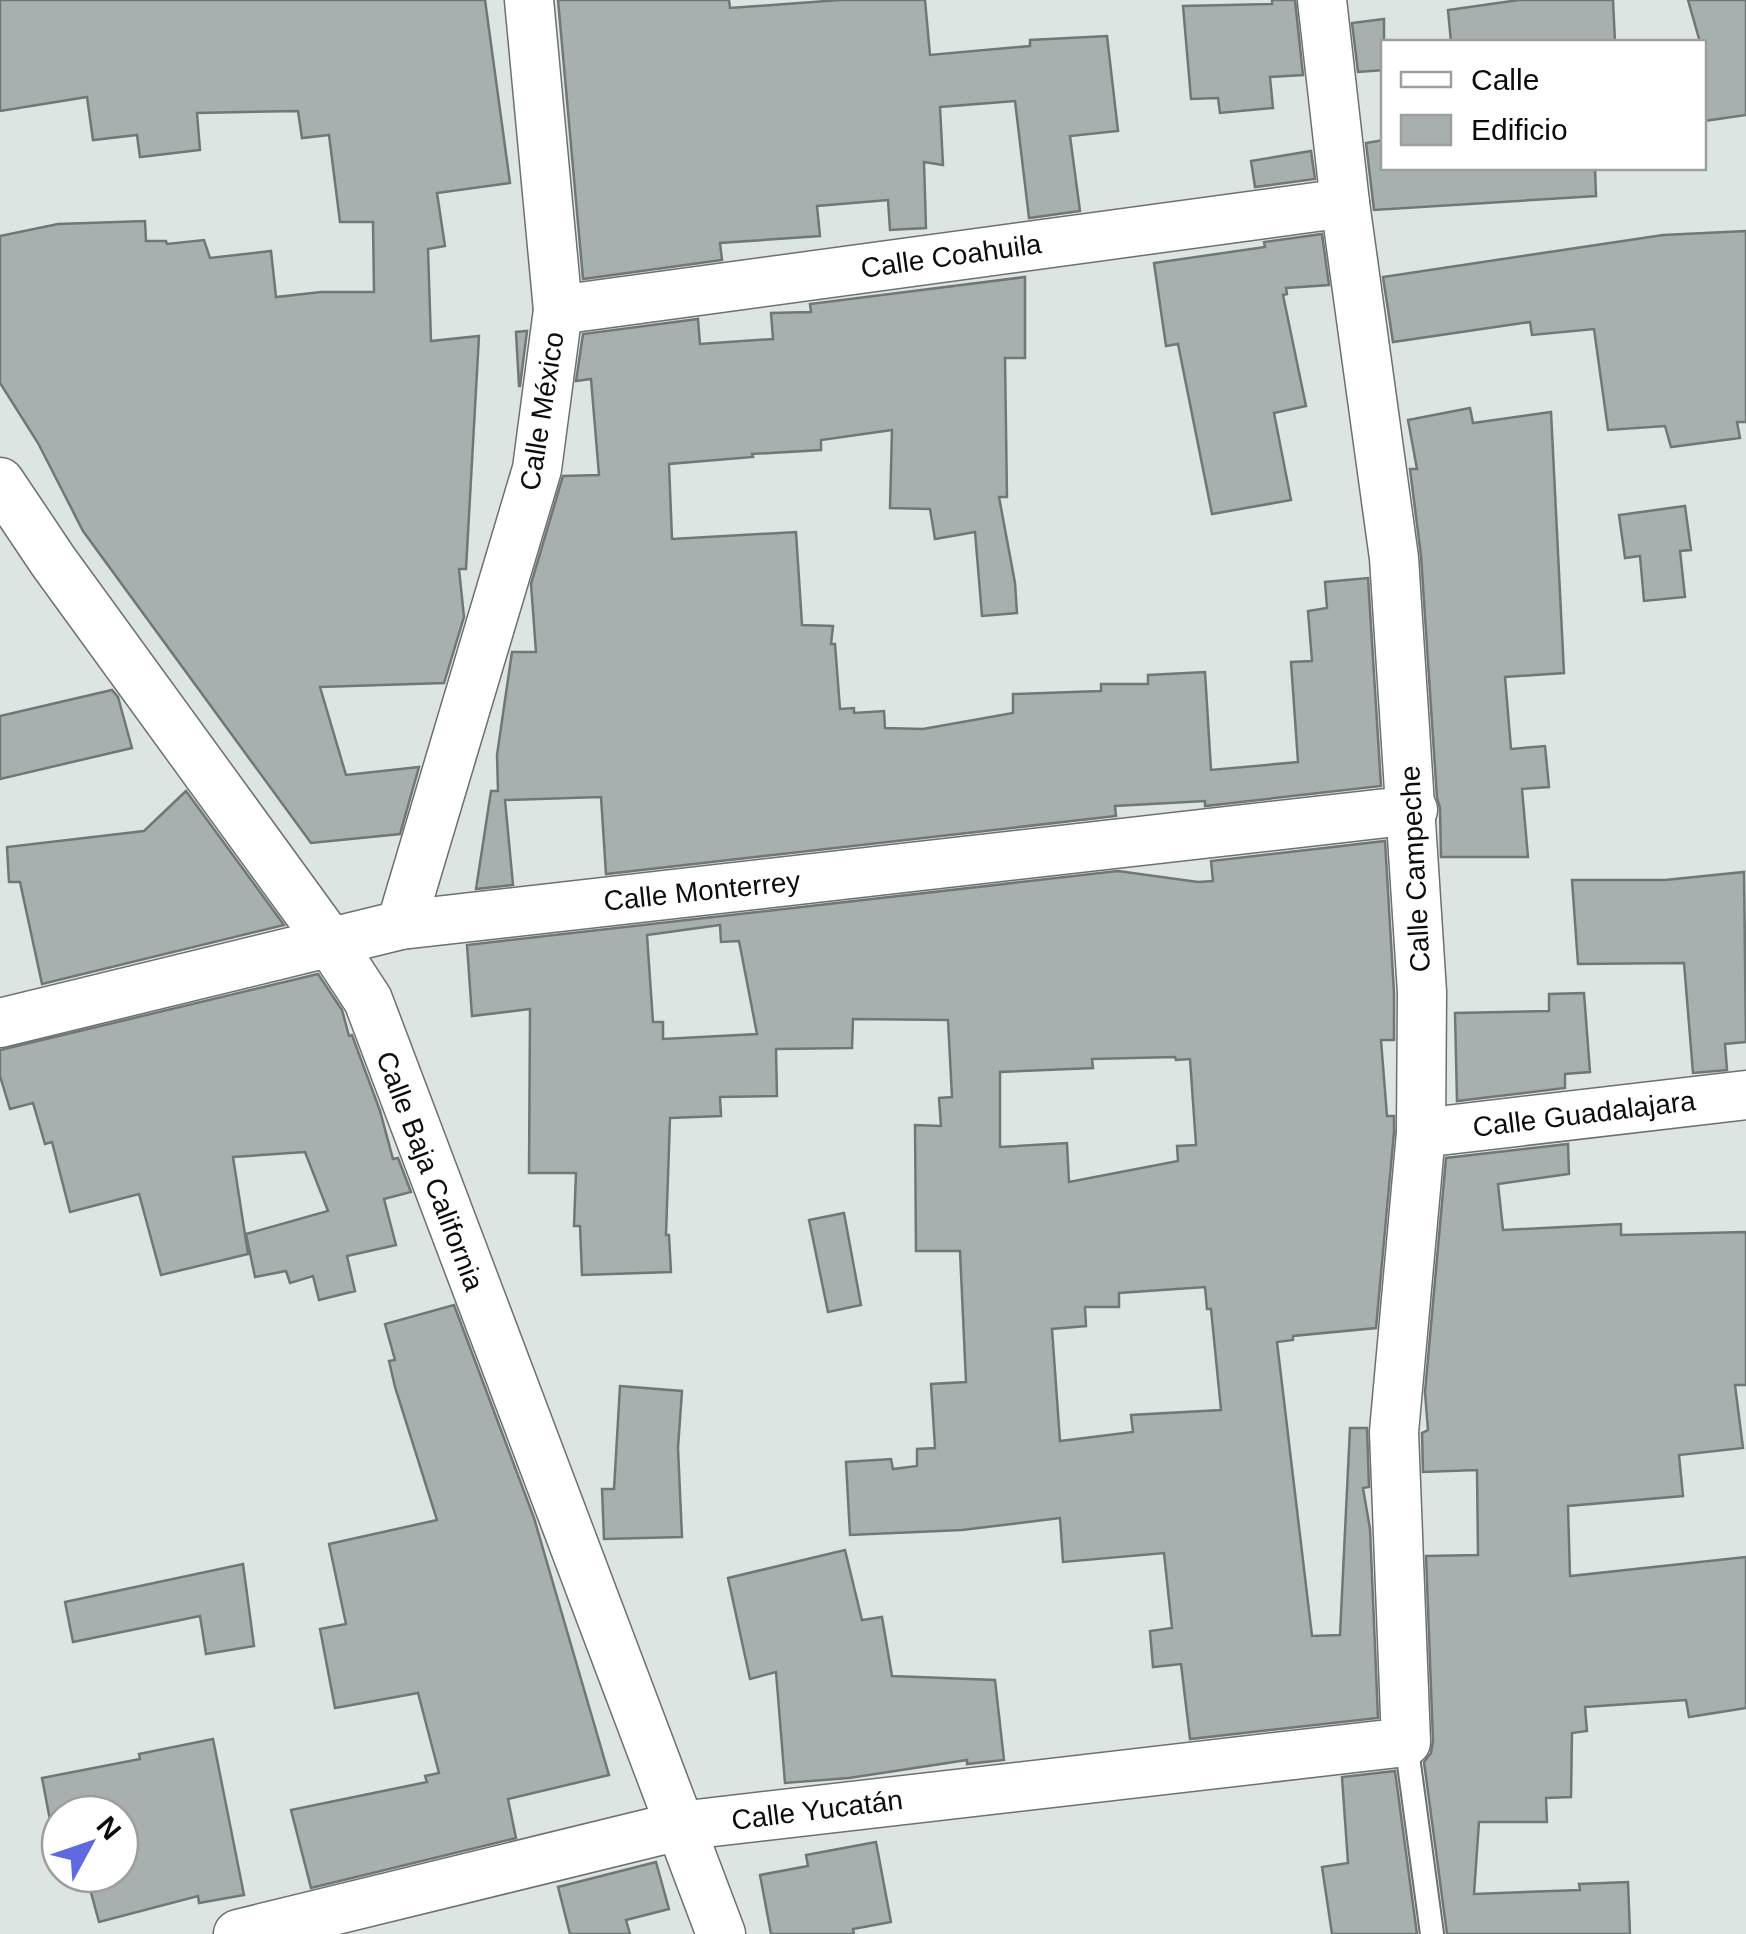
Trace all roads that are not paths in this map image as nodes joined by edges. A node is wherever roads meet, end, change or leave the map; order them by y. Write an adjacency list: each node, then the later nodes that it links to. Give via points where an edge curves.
1 (529, 0): 4 (street, Calle México)
2 (1322, 0): 3 (street, Calle Campeche)
3 (1345, 202): 4 (street, Calle Coahuila); 6 (street, Calle Campeche, via 1394,558)
4 (558, 310): 7 (street, Calle México, via 537,469)
5 (0, 482): 8 (street, Calle Baja California)
6 (1412, 810): 7 (street, Calle Monterrey); 11 (street, Calle Campeche)
7 (401, 924): 8 (street, Calle Monterrey)
8 (330, 942): 9 (street, Calle Monterrey); 13 (street, Calle Baja California, via 368,1000)
9 (0, 1024)
10 (1746, 1096): 11 (street, Calle Guadalajara)
11 (1421, 1132): 12 (street, Calle Campeche, via 1394,1432)
12 (1406, 1742): 13 (street, Calle Yucatán); 16 (lane)
13 (679, 1826): 14 (street, Calle Yucatán); 15 (street, Calle Baja California)
14 (238, 1934)
15 (721, 1934)
16 (1432, 1934)

